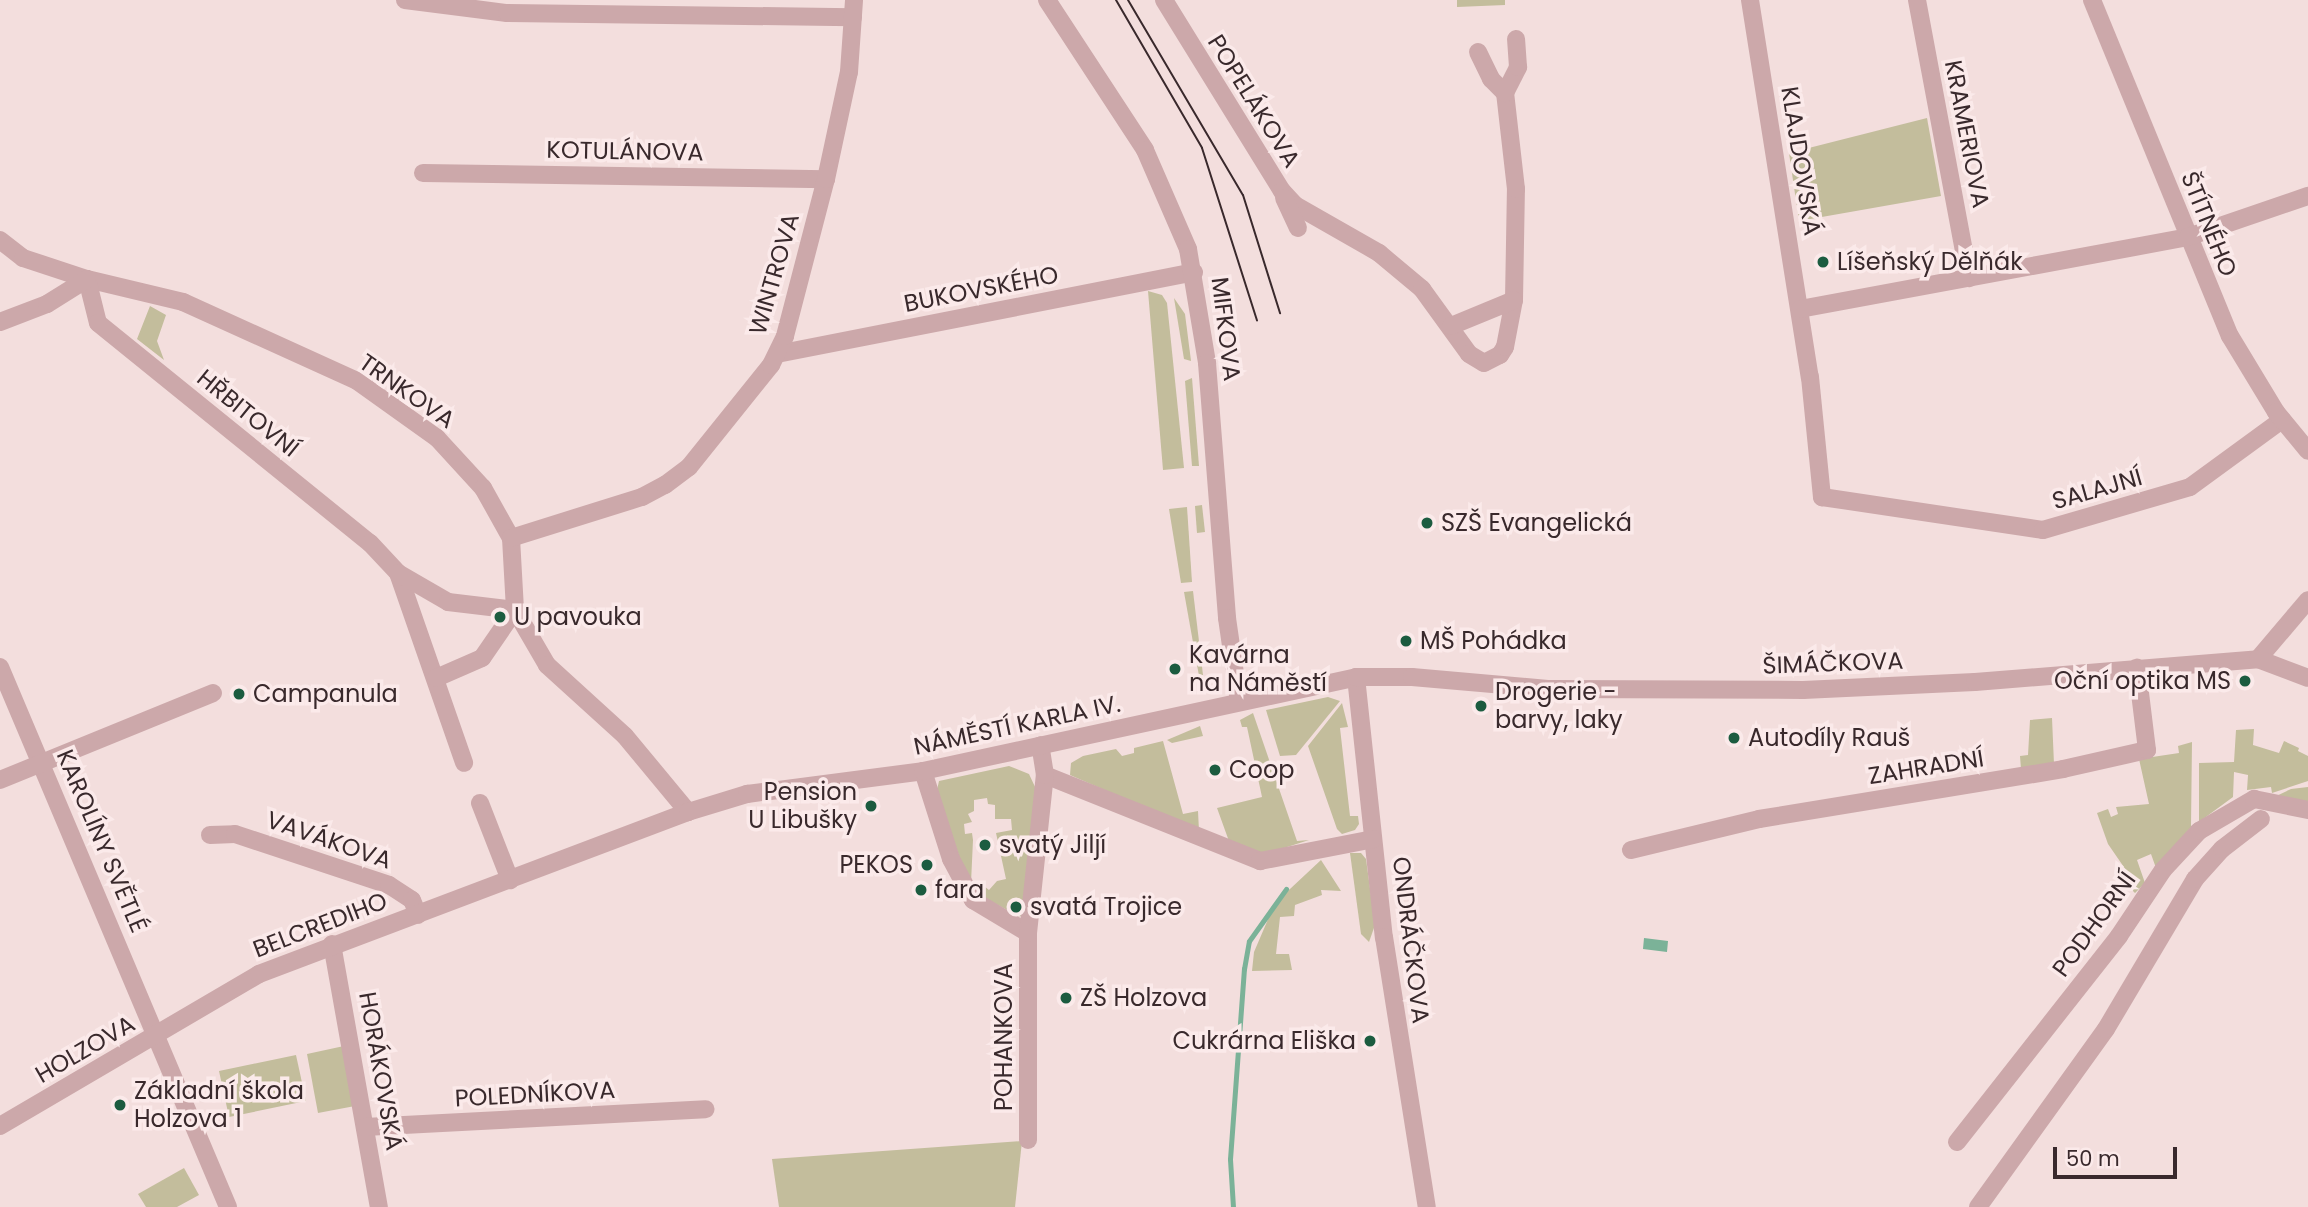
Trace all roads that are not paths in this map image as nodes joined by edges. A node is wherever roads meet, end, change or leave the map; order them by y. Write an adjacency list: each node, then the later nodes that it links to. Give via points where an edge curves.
1 (405, 0): 7 (street, via 507,13)
2 (1047, 0): 19 (street, MIFKOVA, via 1145,150 1173,205)
3 (1164, 0): 14 (street, POPELÁKOVA)
4 (1750, 0): 23 (street, KLAJDOVSKÁ)
5 (1917, 0): 20 (street, KRAMERIOVA)
6 (2092, 0): 17 (street, ŠTÍTNÉHO)
7 (627, 8): 8 (street)
8 (854, 9): 13 (street, WINTROVA, via 849,72)
9 (1516, 39): 11 (street, via 1518,67)
10 (1478, 52): 11 (street, via 1491,79)
11 (1505, 93): 22 (street, via 1516,189)
12 (423, 173): 13 (street, KOTULÁNOVA)
13 (826, 178): 26 (street, WINTROVA)
14 (1282, 191): 16 (street, POPELÁKOVA); 25 (street, POPELÁKOVA, via 1295,205 1346,233 1422,289)
15 (2308, 196): 17 (street)
16 (1298, 228)
17 (2188, 237): 20 (street); 27 (street, ŠTÍTNÉHO, via 2240,356)
18 (0, 240): 21 (street, TRNKOVA, via 23,258)
19 (1194, 272): 26 (street, BUKOVSKÉHO); 41 (street, MIFKOVA)
20 (1969, 278): 23 (street)
21 (87, 279): 24 (street, via 47,304); 30 (street, TRNKOVA, via 183,302 357,381 437,438 483,488); 31 (street, HŘBITOVNÍ, via 98,323 369,543)
22 (1514, 300): 25 (street); 25 (street, POPELÁKOVA, via 1505,346 1492,361 1477,361 1469,355)
23 (1800, 309): 29 (street, KLAJDOVSKÁ)
24 (0, 323)
25 (1451, 326)
26 (777, 354): 30 (street, WINTROVA, via 689,467 664,485 642,497)
27 (2282, 420): 28 (street, ŠTÍTNÉHO); 29 (street, SALAJNÍ, via 2190,487 2043,530)
28 (2308, 451)
29 (1822, 497)
30 (511, 538): 33 (street, TRNKOVA)
31 (398, 573): 33 (street, HŘBITOVNÍ, via 449,602); 38 (street, HŘBITOVNÍ)
32 (2308, 600): 34 (street)
33 (515, 610): 38 (street, via 482,658); 50 (street, TRNKOVA, via 547,665 625,736)
34 (2258, 659): 36 (street, ŠIMÁČKOVA); 39 (street, ŠIMÁČKOVA)
35 (0, 667): 43 (street, KAROLÍNY SVĚTLÉ)
36 (2137, 668): 37 (street, ŠIMÁČKOVA, via 1803,690 1550,689); 54 (street, ZAHRADNÍ, via 2147,750 2063,769 1759,818)
37 (1356, 677): 41 (street, NÁMĚSTÍ KARLA IV.); 53 (street, ONDRÁČKOVA)
38 (436, 678): 44 (street, HŘBITOVNÍ)
39 (2308, 678)
40 (213, 693): 43 (street)
41 (1239, 701): 42 (street, NÁMĚSTÍ KARLA IV.)
42 (1040, 745): 45 (street, NÁMĚSTÍ KARLA IV.); 46 (street, POHANKOVA)
43 (41, 763): 47 (street); 59 (street, KAROLÍNY SVĚTLÉ)
44 (464, 763)
45 (923, 771): 50 (street, NÁMĚSTÍ KARLA IV., via 747,794); 57 (street, POHANKOVA, via 951,859 973,900)
46 (1045, 775): 53 (street, via 1260,861); 57 (street, POHANKOVA)
47 (0, 780)
48 (480, 803): 55 (street)
49 (2308, 810): 64 (street, PODHORNÍ, via 2254,799 2199,831 2163,870 2119,936)
50 (688, 812): 55 (street, BELCREDIHO)
51 (2261, 820): 68 (street, via 2222,849 2195,879 2106,1029)
52 (210, 835): 56 (street, VAVÁKOVA, via 235,834 389,885 412,900)
53 (1373, 839): 67 (street, ONDRÁČKOVA)
54 (1631, 850)
55 (510, 880): 56 (street, BELCREDIHO)
56 (418, 915): 58 (street, BELCREDIHO)
57 (1028, 933): 63 (street, POHANKOVA)
58 (332, 944): 59 (street, BELCREDIHO, via 259,974); 62 (street, HORÁKOVSKÁ)
59 (158, 1036): 61 (street, HOLZOVA); 65 (street, KAROLÍNY SVĚTLÉ)
60 (706, 1110): 62 (street, POLEDNÍKOVA)
61 (0, 1126)
62 (365, 1127): 66 (street, HORÁKOVSKÁ)
63 (1028, 1140)
64 (1957, 1142)
65 (228, 1207)
66 (379, 1207)
67 (1427, 1207)
68 (1978, 1207)

